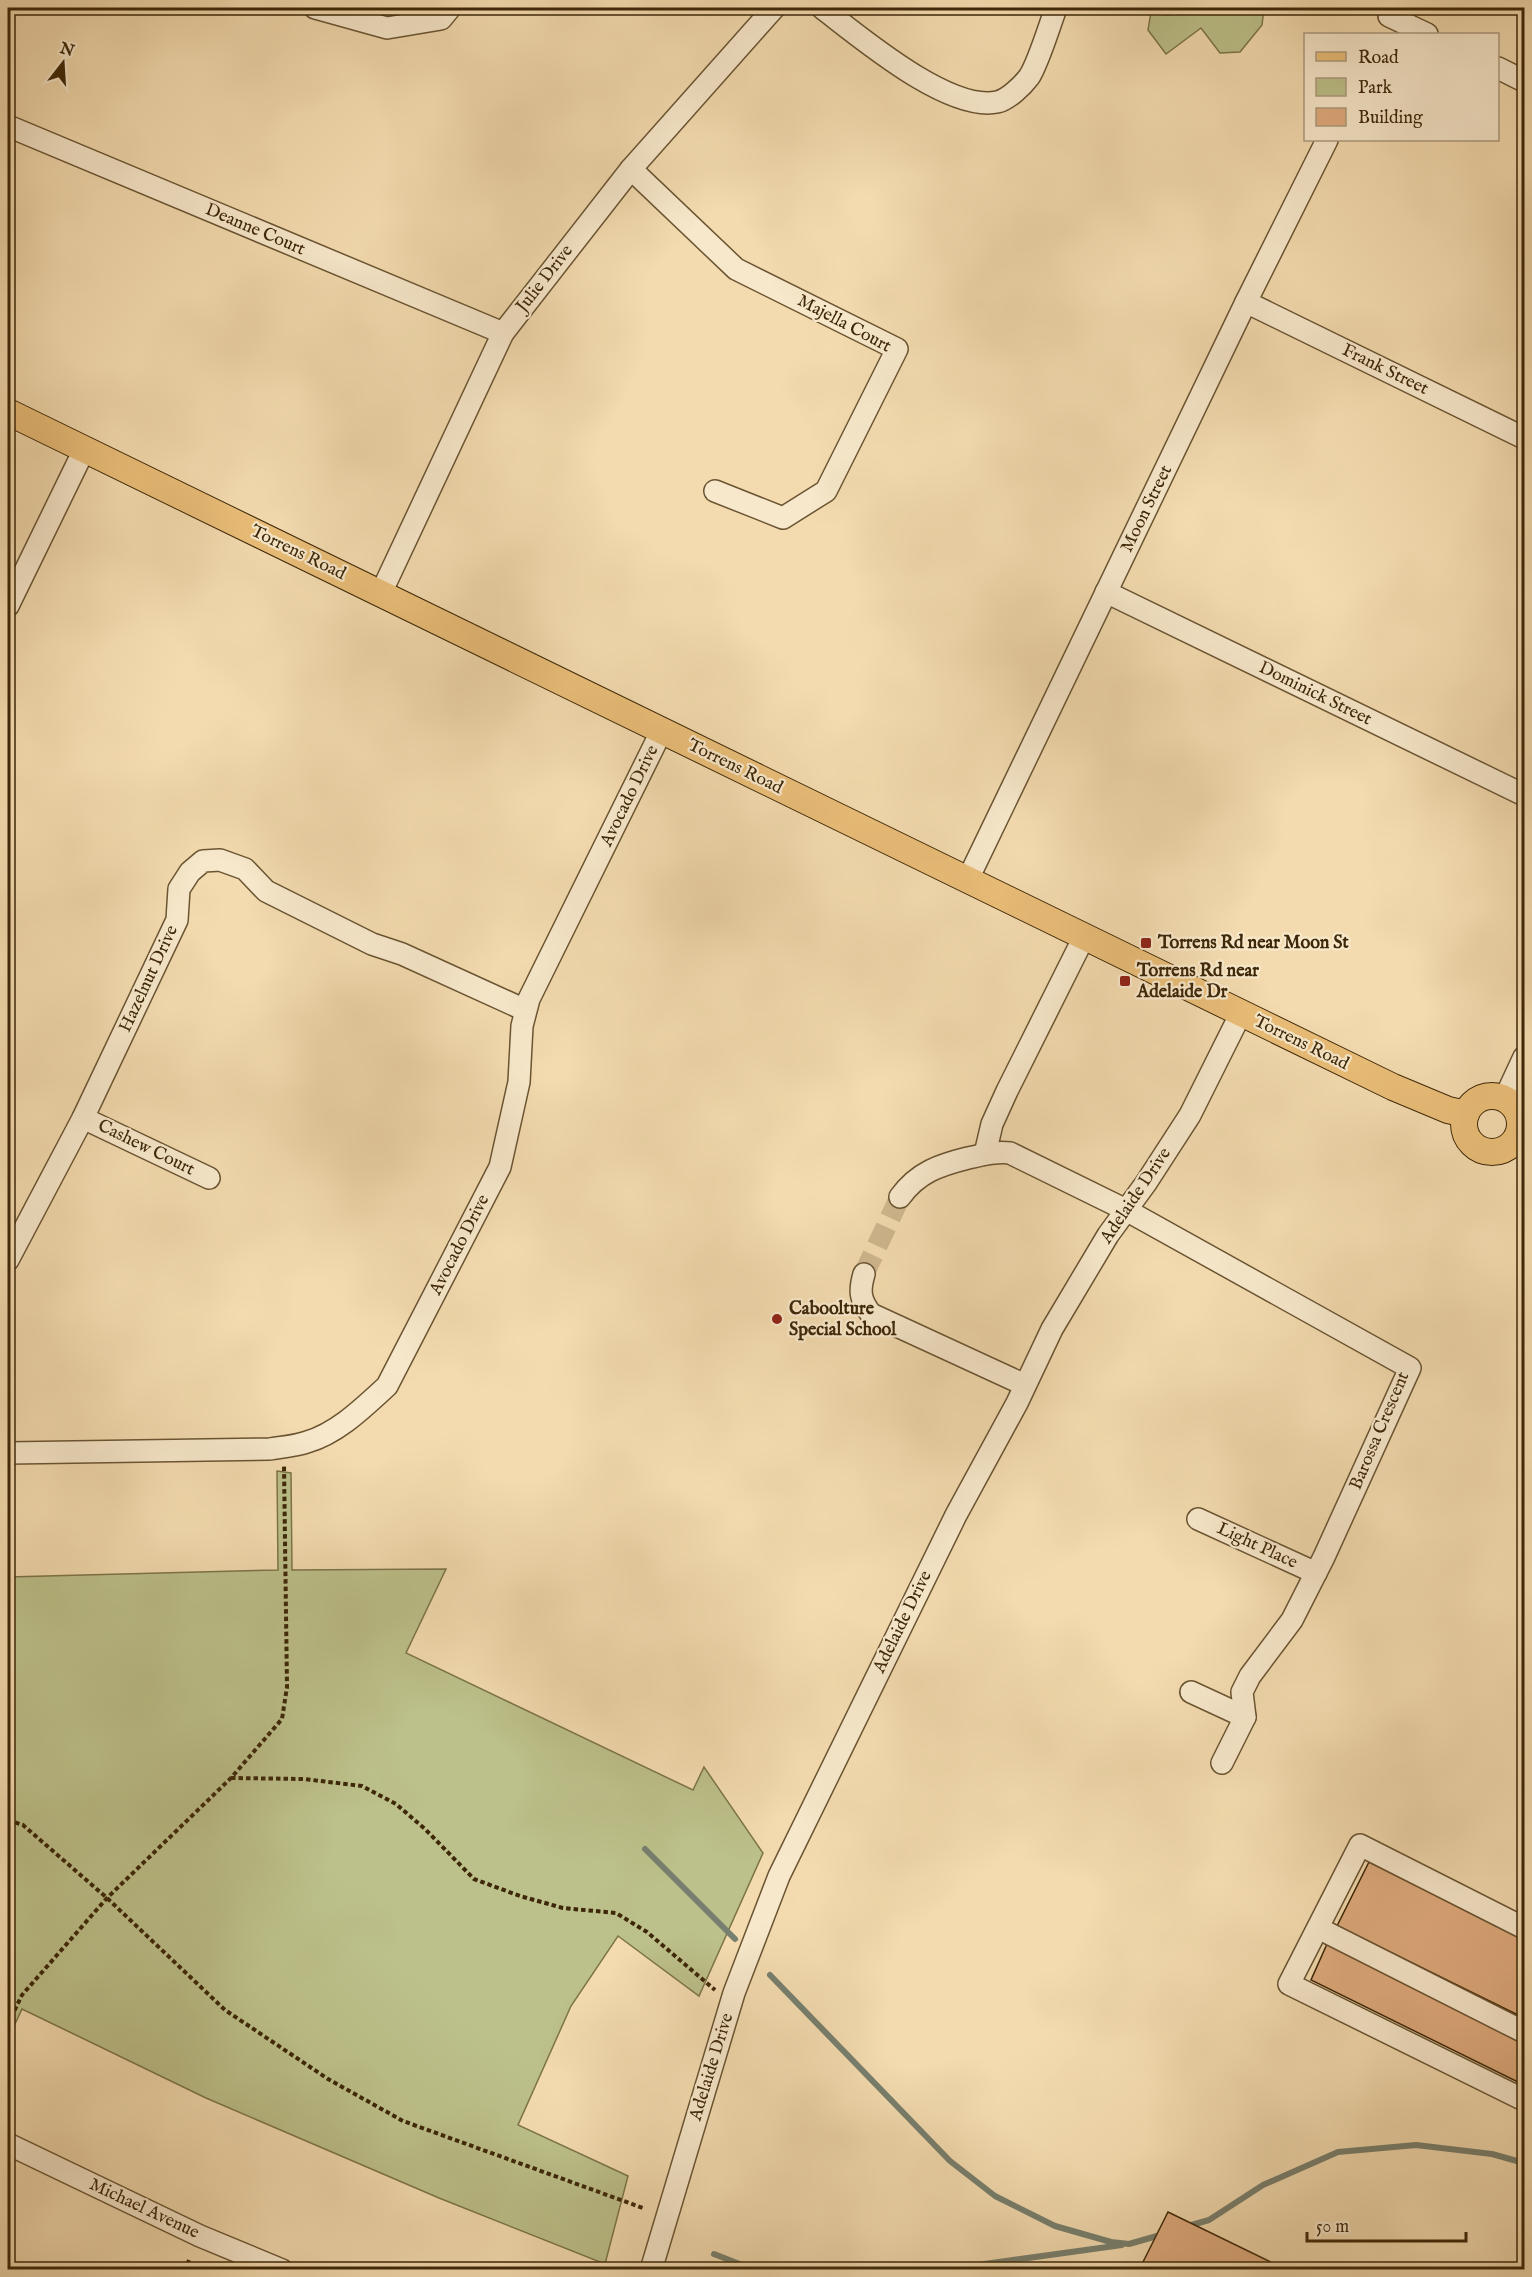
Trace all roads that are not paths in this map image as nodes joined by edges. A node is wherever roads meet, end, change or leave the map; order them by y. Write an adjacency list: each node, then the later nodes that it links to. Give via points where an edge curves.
1 (315, 8): 2 (street, via 387,28 441,19)
2 (450, 8)
3 (774, 8): 12 (street, Julie Drive)
4 (822, 8): 5 (street, via 896,64 945,91 976,102 999,102 1030,76)
5 (1056, 8)
6 (1387, 19): 7 (street)
7 (1424, 33)
8 (1499, 69): 9 (street)
9 (1524, 81)
10 (8, 126): 14 (street, Deanne Court)
11 (1326, 141): 13 (street, Moon Street)
12 (632, 169): 14 (street, Julie Drive); 18 (street, Majella Court, via 736,269 897,349 826,490 783,518)
13 (1246, 302): 16 (street, Frank Street); 19 (street, Moon Street)
14 (503, 333): 20 (street, Julie Drive)
15 (8, 412): 17 (main road, Torrens Road)
16 (1524, 438)
17 (84, 450): 20 (main road, Torrens Road); 21 (street)
18 (716, 491)
19 (1106, 592): 23 (street, Dominick Street); 24 (street, Moon Street)
20 (381, 593): 22 (main road, Torrens Road)
21 (8, 606)
22 (661, 732): 24 (main road, Torrens Road); 26 (street, Avocado Drive)
23 (1524, 795)
24 (968, 879): 25 (main road, Torrens Road)
25 (1084, 937): 27 (main road, Torrens Road); 33 (street, via 1007,1091 992,1124)
26 (525, 1010): 31 (street, Hazelnut Drive, via 372,944 266,891 245,869 220,860 204,861 190,872 179,889 177,920); 40 (street, Avocado Drive, via 519,1082 500,1167 387,1386 358,1413 308,1442 270,1449)
27 (1241, 1013): 30 (main road, Torrens Road, via 1393,1087); 36 (street, Adelaide Drive, via 1190,1114)
28 (1524, 1057): 29 (street)
29 (1504, 1100): 30 (main road, via 1486,1097); 32 (main road, via 1517,1113)
30 (1466, 1114): 32 (main road, via 1464,1131 1482,1151 1500,1151)
31 (83, 1118): 34 (street, Cashew Court); 37 (street, Hazelnut Drive)
32 (1520, 1142)
33 (985, 1154): 35 (street, via 925,1172); 36 (street, via 999,1152 1025,1159)
34 (209, 1178)
35 (900, 1197)
36 (1125, 1210): 39 (street, Adelaide Drive, via 1052,1329); 42 (street, Barossa Crescent, via 1410,1368)
37 (8, 1260)
38 (864, 1274): 39 (street, via 860,1293 871,1314)
39 (1025, 1386): 52 (street, Adelaide Drive, via 956,1515 766,1905 734,1992)
40 (8, 1453)
41 (1198, 1519): 42 (street, Light Place)
42 (1316, 1573): 44 (street, Barossa Crescent, via 1292,1620 1242,1692)
43 (1191, 1692): 44 (street)
44 (1245, 1717): 45 (street, Barossa Crescent)
45 (1222, 1763)
46 (1318, 1928): 47 (street, via 1360,1845); 48 (street); 49 (street, via 1289,1984)
47 (1524, 1928)
48 (1524, 2032)
49 (1524, 2100)
50 (8, 2144): 51 (street, Michael Avenue, via 200,2236)
51 (282, 2270)
52 (651, 2270)

